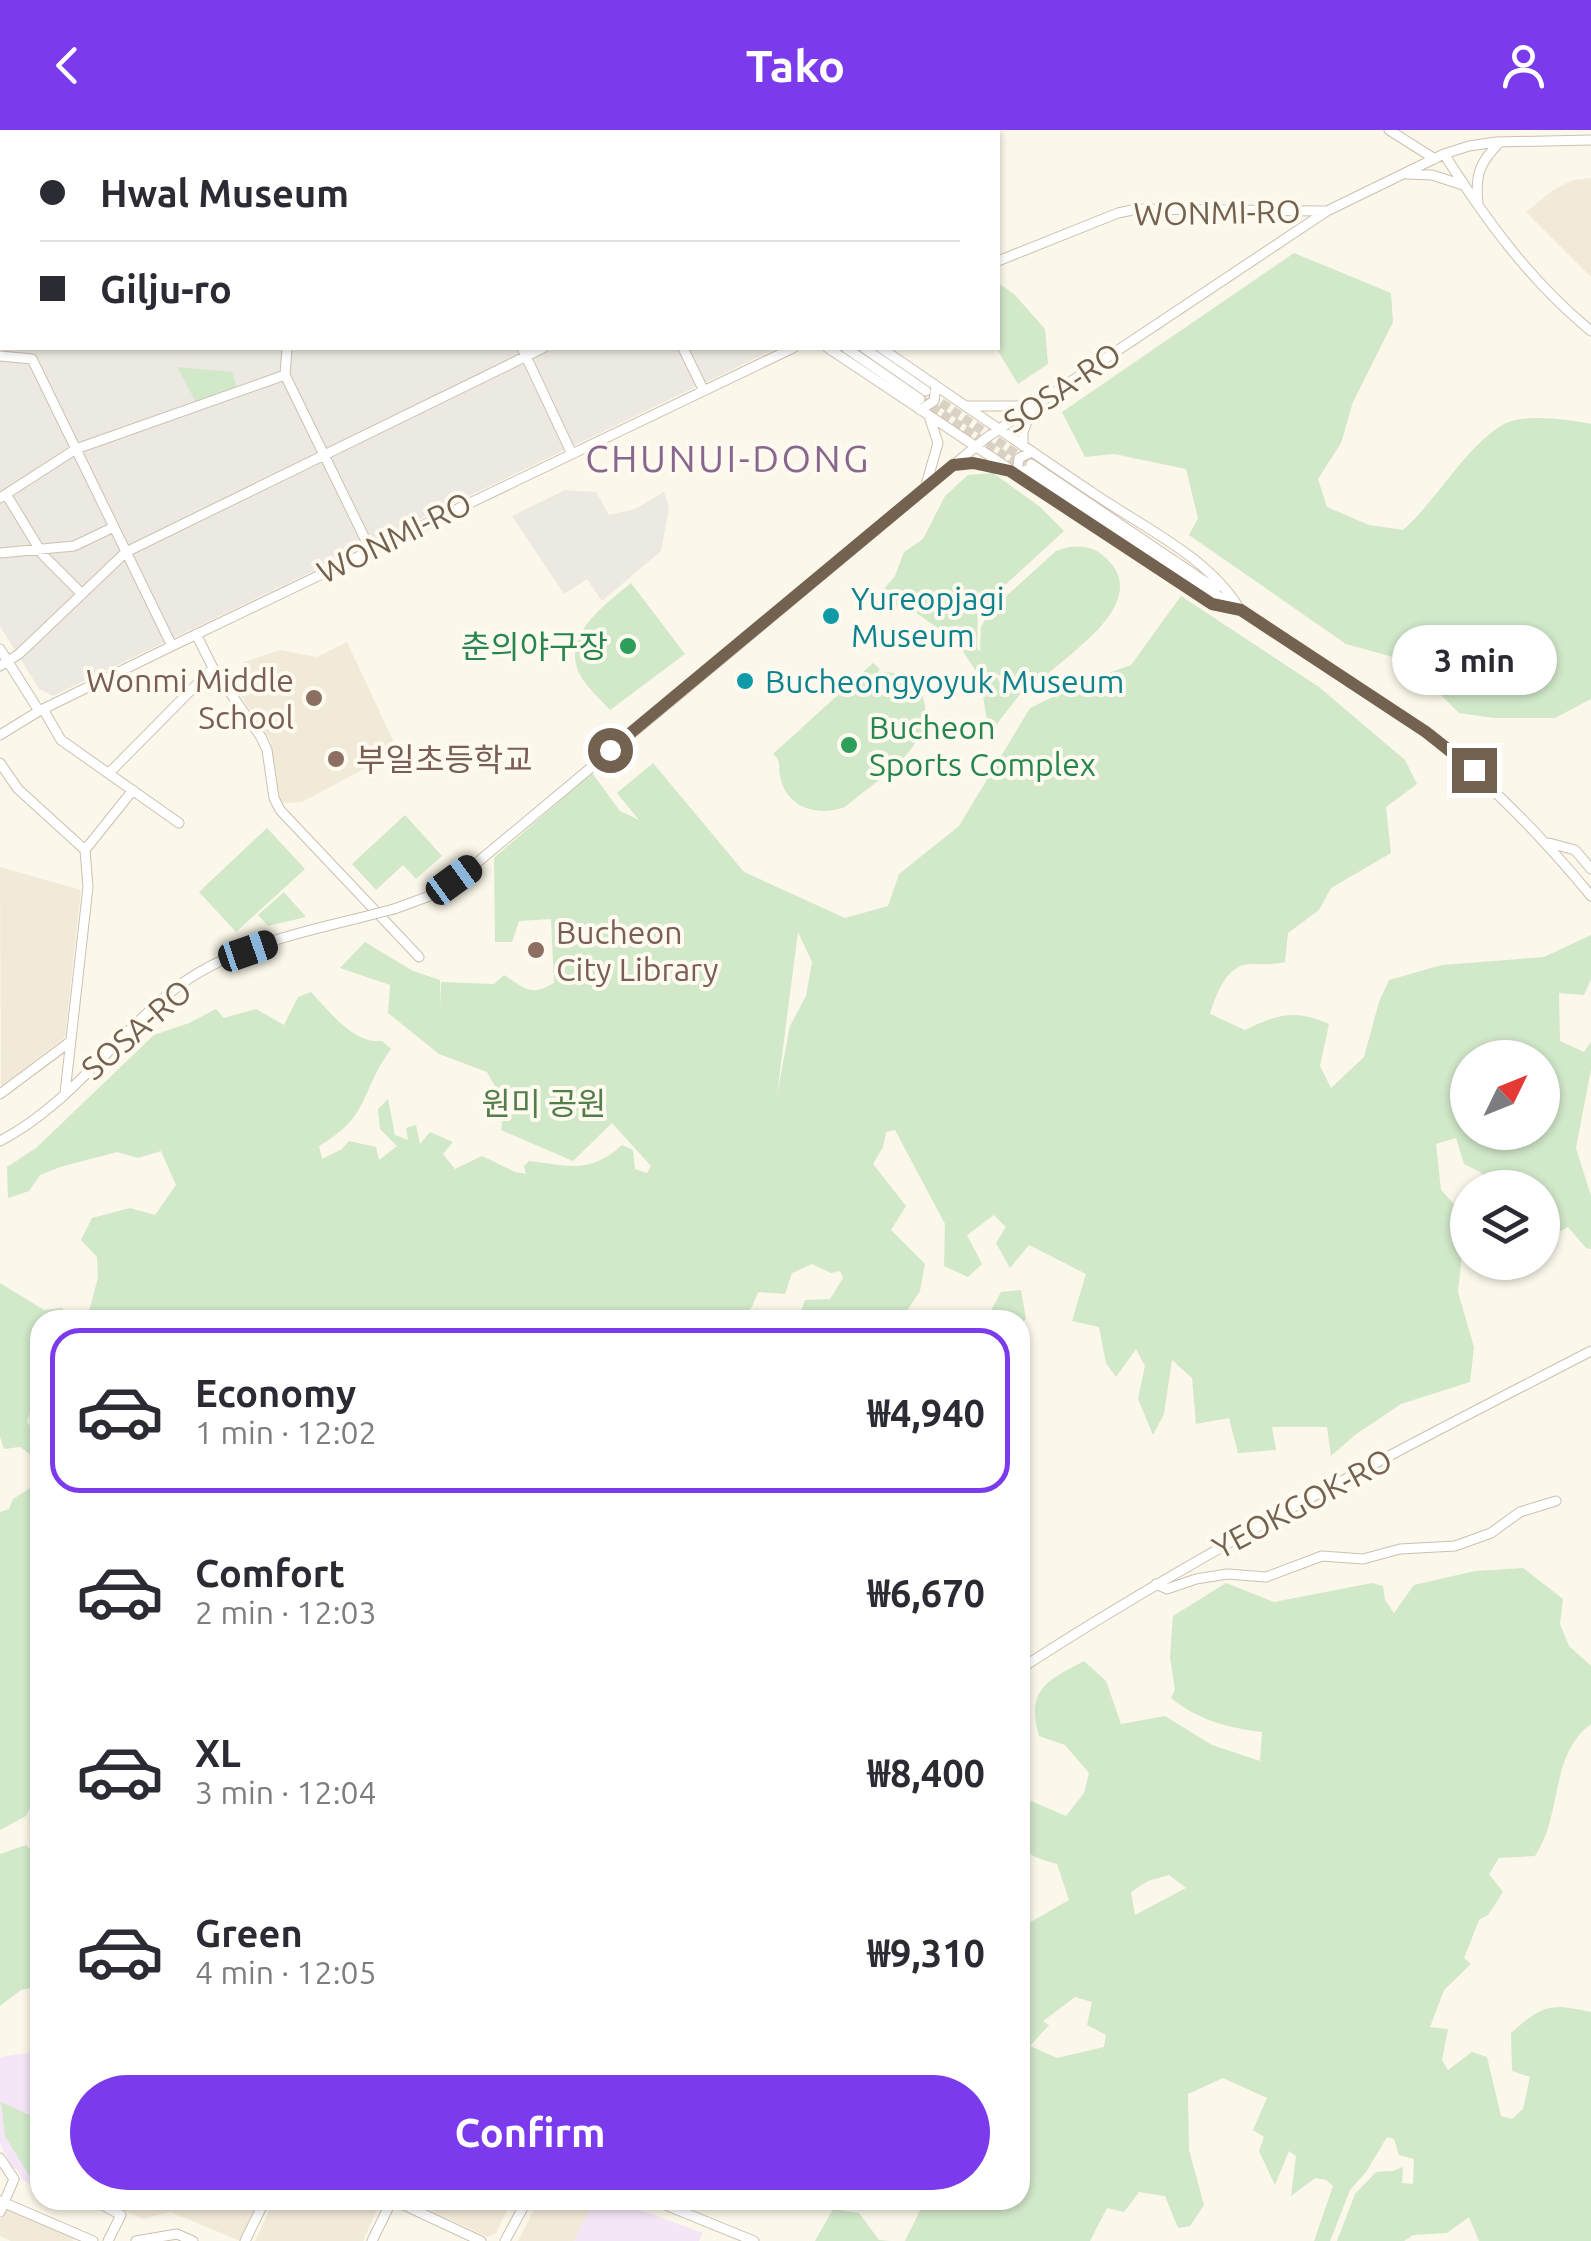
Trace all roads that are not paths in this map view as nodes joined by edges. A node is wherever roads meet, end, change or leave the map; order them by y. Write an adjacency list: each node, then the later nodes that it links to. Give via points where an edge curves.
1 (1389, 130): 4 (street)
2 (1591, 140): 3 (street, SOSA-RO)
3 (1500, 142): 4 (street, SOSA-RO); 7 (street, via 1478,170)
4 (1439, 156): 5 (street, SOSA-RO); 6 (street)
5 (1404, 174): 6 (street); 8 (street, SOSA-RO)
6 (1463, 185): 7 (street)
7 (1478, 206): 10 (street, via 1536,280)
8 (1326, 211): 9 (street, WONMI-RO, via 1138,209); 26 (street, SOSA-RO)
9 (1000, 260)
10 (1591, 331)
11 (287, 350): 21 (street)
12 (684, 350): 23 (street)
13 (789, 350): 23 (street, WONMI-RO)
14 (831, 350): 24 (street)
15 (849, 350): 24 (street)
16 (866, 350): 24 (street)
17 (884, 350): 22 (street)
18 (525, 351): 31 (street); 32 (street)
19 (33, 353): 20 (street); 29 (street)
20 (0, 356)
21 (285, 375): 29 (street); 32 (street)
22 (936, 386): 24 (street, via 934,400); 25 (street)
23 (703, 389): 31 (street, WONMI-RO)
24 (924, 404): 28 (street); 35 (street, via 938,443)
25 (964, 406): 26 (street); 27 (street)
26 (1033, 406): 27 (street, SOSA-RO); 30 (street, via 1023,432)
27 (998, 430): 28 (street, SOSA-RO); 30 (street)
28 (976, 447): 33 (street, SOSA-RO); 34 (street)
29 (76, 449): 36 (street); 37 (street)
30 (1027, 449): 34 (street, via 1019,458); 43 (street, via 1189,558 1226,586)
31 (571, 452): 39 (street, WONMI-RO)
32 (323, 456): 39 (street); 40 (street)
33 (953, 465): 34 (street); 35 (street, SOSA-RO)
34 (1021, 470): 43 (street, via 1209,582); 43 (street, via 1212,604)
35 (924, 489): 63 (street, SOSA-RO, bridge, via 435,894 218,962 173,990)
36 (3, 496): 38 (street)
37 (114, 527): 38 (street, via 74,546); 40 (street)
38 (41, 550): 41 (street); 42 (street)
39 (370, 550): 44 (street, WONMI-RO)
40 (126, 552): 42 (street); 45 (street)
41 (0, 553)
42 (82, 594): 47 (street)
43 (1241, 610): 55 (street, via 1426,732)
44 (196, 634): 45 (street, WONMI-RO); 48 (street)
45 (172, 646): 49 (street, WONMI-RO)
46 (0, 649): 47 (street)
47 (4, 664): 49 (street)
48 (213, 668): 52 (street); 61 (street, via 267,750 280,810)
49 (41, 710): 50 (street, WONMI-RO); 52 (street, via 61,740)
50 (0, 735)
51 (0, 763): 57 (street, via 18,789)
52 (109, 774): 53 (street)
53 (132, 790): 54 (street); 57 (street)
54 (180, 823)
55 (1547, 843): 58 (street); 60 (street)
56 (1591, 848): 58 (street)
57 (85, 850): 62 (street, via 88,887)
58 (1583, 857): 59 (street)
59 (1591, 869)
60 (1591, 896)
61 (419, 957)
62 (70, 1041): 63 (street); 64 (street)
63 (64, 1093): 65 (street, SOSA-RO, via 30,1125)
64 (0, 1094)
65 (0, 1141)
66 (1591, 1351): 68 (street, YEOKGOK-RO)
67 (1556, 1501): 68 (street, via 1455,1546 1362,1559 1322,1556 1266,1577 1227,1574 1176,1588)
68 (1156, 1584): 69 (street, YEOKGOK-RO)
69 (1030, 1663)
70 (0, 2158): 71 (street, via 14,2179)
71 (3, 2201): 78 (street); 79 (street)
72 (112, 2210): 80 (street, via 121,2215)
73 (260, 2210): 83 (street)
74 (388, 2210): 84 (street)
75 (414, 2210): 85 (street)
76 (523, 2210): 86 (street)
77 (674, 2210): 87 (street)
78 (0, 2212)
79 (93, 2241)
80 (108, 2241)
81 (136, 2241): 82 (street, via 177,2234)
82 (193, 2241)
83 (245, 2241)
84 (372, 2241)
85 (481, 2241)
86 (506, 2241)
87 (754, 2241)

